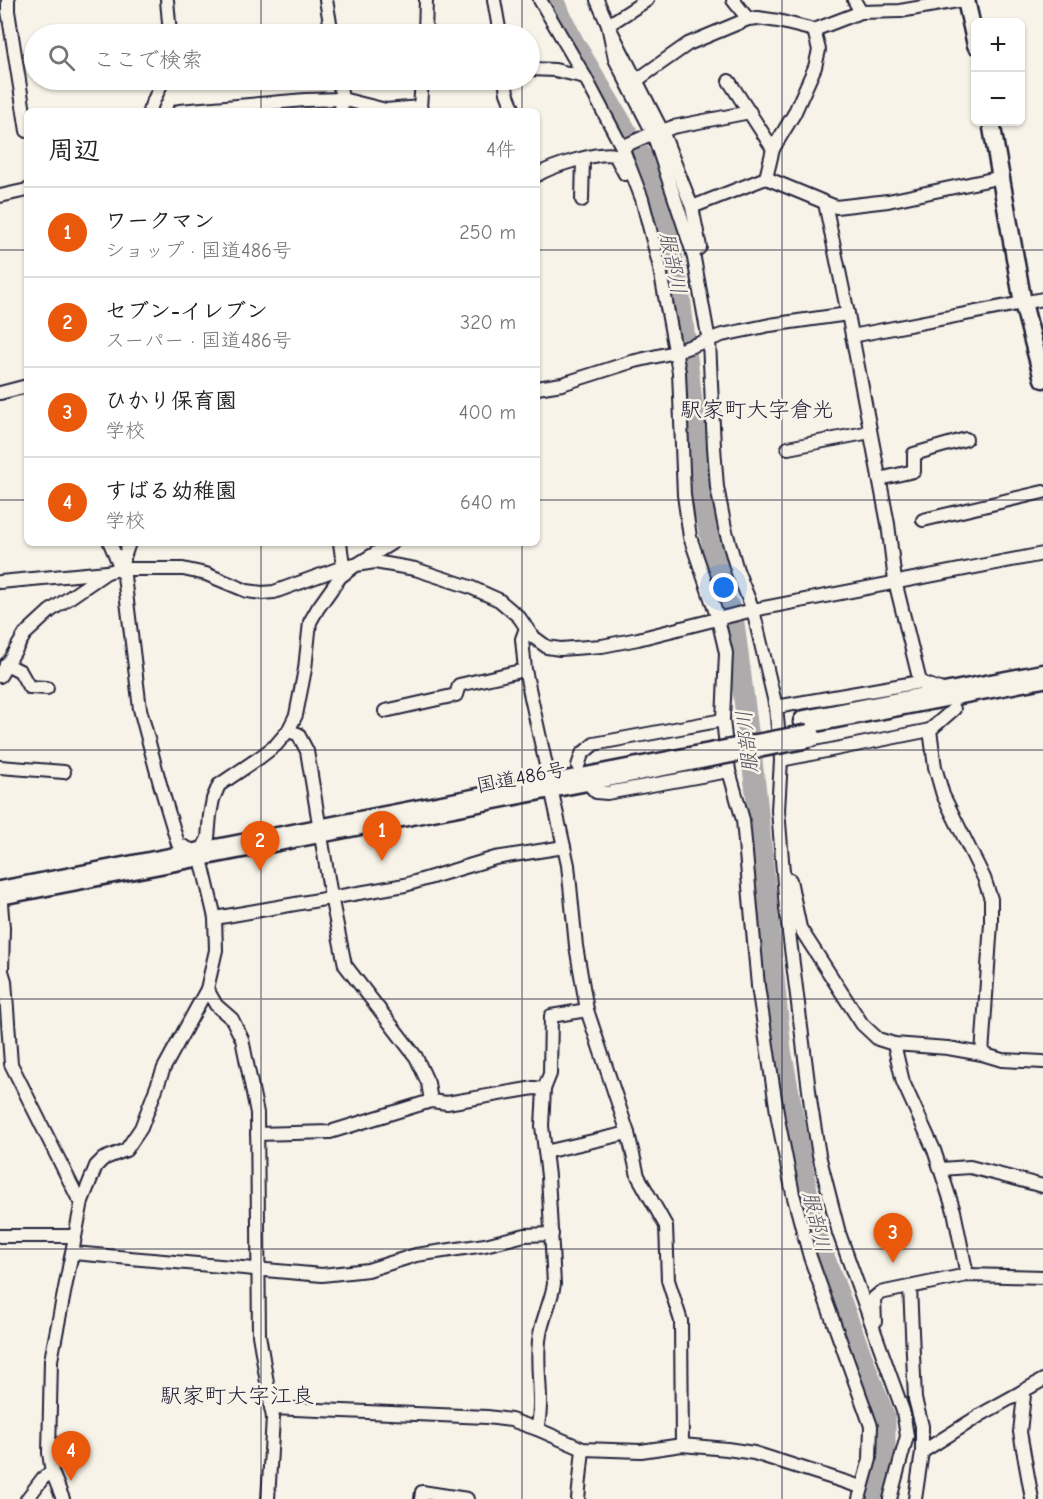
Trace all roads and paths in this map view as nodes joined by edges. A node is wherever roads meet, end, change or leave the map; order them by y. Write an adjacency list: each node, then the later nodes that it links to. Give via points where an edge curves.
1 (8, 0): 35 (street)
2 (167, 0): 14 (street)
3 (326, 0): 15 (street)
4 (426, 0): 16 (street)
5 (494, 0): 17 (street)
6 (540, 0): 22 (street)
7 (597, 0): 18 (street)
8 (647, 0): 18 (street)
9 (733, 0): 13 (street)
10 (854, 0): 12 (street)
11 (965, 0): 12 (street, via 900,11); 19 (street)
12 (861, 12): 20 (street)
13 (748, 19): 20 (street); 23 (street, via 688,44)
14 (169, 24)
15 (330, 24)
16 (425, 24)
17 (498, 24)
18 (608, 25): 23 (street); 38 (street, via 615,59)
19 (971, 27)
20 (814, 30): 40 (street, via 819,50 815,67)
21 (540, 69): 22 (street)
22 (585, 77): 39 (street)
23 (637, 80): 38 (street)
24 (729, 81): 36 (street)
25 (158, 90): 30 (street)
26 (340, 90): 29 (street)
27 (422, 90): 33 (street)
28 (507, 90): 34 (street)
29 (342, 105): 31 (street, via 305,100); 32 (street)
30 (150, 108)
31 (213, 108)
32 (364, 108)
33 (421, 108)
34 (513, 108)
35 (24, 110)
36 (750, 112): 38 (street); 40 (street)
37 (992, 126): 43 (street)
38 (655, 132): 39 (street); 50 (street); 51 (street)
39 (622, 147): 45 (street)
40 (773, 148): 44 (street)
41 (583, 159): 42 (street); 45 (street, via 615,155 629,180); 48 (street)
42 (540, 171)
43 (1002, 177): 49 (street, via 888,201 836,207); 53 (street)
44 (766, 178): 49 (street); 50 (street)
45 (635, 180): 57 (street, via 659,264)
46 (24, 191): 47 (street)
47 (0, 196)
48 (582, 200)
49 (825, 203): 54 (street)
50 (692, 207): 51 (street, via 700,247)
51 (693, 253): 56 (street)
52 (1043, 299): 53 (street)
53 (1023, 303): 55 (street); 58 (street)
54 (848, 314): 55 (street); 56 (street, via 770,325)
55 (852, 336): 62 (street)
56 (709, 341): 57 (street); 78 (street, via 717,487 736,570)
57 (677, 351): 60 (street); 79 (street, via 684,495 690,537)
58 (1043, 379)
59 (24, 388): 61 (street)
60 (540, 388)
61 (0, 393)
62 (870, 432): 64 (street); 65 (street)
63 (966, 439): 65 (street, via 914,454 914,471)
64 (788, 448)
65 (879, 479): 76 (street)
66 (1043, 492): 67 (street)
67 (923, 520)
68 (110, 546): 74 (street)
69 (127, 546): 74 (street)
70 (340, 546): 75 (street)
71 (388, 546): 73 (street)
72 (1043, 554): 76 (street)
73 (373, 559): 75 (street); 80 (street, via 470,587 499,600)
74 (114, 570): 75 (street, via 183,569 262,593); 77 (street); 81 (street, via 50,611 25,634); 101 (street, via 124,576 140,710)
75 (344, 570): 93 (street, via 310,622 296,715)
76 (895, 581): 78 (street); 85 (street)
77 (0, 582)
78 (753, 609): 79 (street); 89 (street)
79 (718, 620): 80 (street, via 602,646 560,649 547,647); 91 (street, via 726,653)
80 (526, 627): 82 (street, via 522,639)
81 (6, 664): 83 (street); 86 (street, via 20,671 29,687)
82 (525, 670): 90 (street, via 459,685 456,695); 99 (street)
83 (0, 676)
84 (1043, 676): 88 (highway, 国道486号)
85 (920, 682): 88 (street); 89 (street)
86 (47, 688)
87 (1043, 691): 88 (highway, 国道486号)
88 (953, 701): 92 (street); 98 (highway, 国道486号)
89 (776, 707): 94 (street)
90 (386, 711)
91 (723, 720): 96 (street); 98 (street, via 594,744 582,754)
92 (930, 730): 94 (street); 112 (street, via 943,795 991,899)
93 (288, 731): 100 (street, via 298,734 307,751); 102 (street, via 276,745 219,785)
94 (781, 760): 104 (street, via 778,810)
95 (0, 767): 97 (street)
96 (729, 771): 98 (street, via 607,793 596,792); 138 (street, via 743,819 758,986 793,1194 828,1310 865,1405 871,1426)
97 (64, 772)
98 (582, 773): 99 (highway, 国道486号)
99 (549, 779): 100 (highway, 国道486号); 103 (street)
100 (319, 825): 102 (highway, 国道486号); 107 (street)
101 (178, 844): 102 (highway, 国道486号); 105 (highway, 国道486号)
102 (204, 846): 106 (highway, 国道486号); 108 (street)
103 (564, 847): 107 (street, via 495,858 405,885); 110 (street)
104 (782, 862): 111 (street, via 786,862 800,928 862,1024 878,1039); 130 (street, via 819,1155 838,1233)
105 (0, 879)
106 (0, 892): 121 (street, via 11,1064)
107 (331, 896): 108 (street); 115 (street, via 345,965 416,1058 428,1083)
108 (215, 918): 109 (street, via 216,950)
109 (207, 988): 117 (street, via 242,1038 257,1113); 121 (street, via 164,1068 141,1128 126,1150 96,1166)
110 (587, 1010): 114 (street, via 552,1016 550,1074); 116 (street)
111 (894, 1044): 112 (street); 119 (street, via 903,1082)
112 (982, 1054): 113 (street, via 1002,1060)
113 (1043, 1062)
114 (544, 1089): 115 (street, via 447,1103); 118 (street)
115 (431, 1101): 117 (street, via 330,1132)
116 (628, 1133): 118 (street); 135 (street, via 638,1176 666,1226 668,1280 681,1321)
117 (257, 1134): 126 (street)
118 (545, 1152): 122 (street)
119 (940, 1169): 120 (street, via 970,1167); 127 (street, via 954,1211)
120 (1043, 1186)
121 (82, 1201): 124 (street)
122 (552, 1234): 126 (street, via 525,1234 485,1245 416,1255 368,1270 322,1275); 134 (street, via 554,1284 540,1335 541,1398)
123 (0, 1236): 124 (street)
124 (75, 1236): 125 (street)
125 (73, 1253): 126 (street); 139 (street, via 51,1360)
126 (258, 1268): 133 (street, via 259,1335)
127 (967, 1275): 128 (street); 129 (street)
128 (1043, 1277)
129 (910, 1287): 130 (street, via 880,1293 874,1298); 137 (street)
130 (875, 1334): 149 (street, via 903,1411 907,1436)
131 (1043, 1380): 132 (street)
132 (1023, 1391): 137 (street); 151 (street, via 1020,1431)
133 (271, 1408): 134 (street, via 487,1417); 143 (street)
134 (537, 1429): 136 (street)
135 (682, 1444): 136 (street, via 641,1451); 140 (street, via 754,1453)
136 (584, 1449): 146 (street)
137 (921, 1452): 150 (street)
138 (870, 1459): 140 (street); 148 (street)
139 (52, 1472): 141 (street); 142 (street)
140 (855, 1485): 147 (street)
141 (27, 1499)
142 (63, 1499)
143 (268, 1499)
144 (421, 1499): 145 (street, via 422,1492)
145 (467, 1499)
146 (578, 1499)
147 (853, 1499)
148 (859, 1499)
149 (890, 1499)
150 (915, 1499)
151 (1032, 1499)

